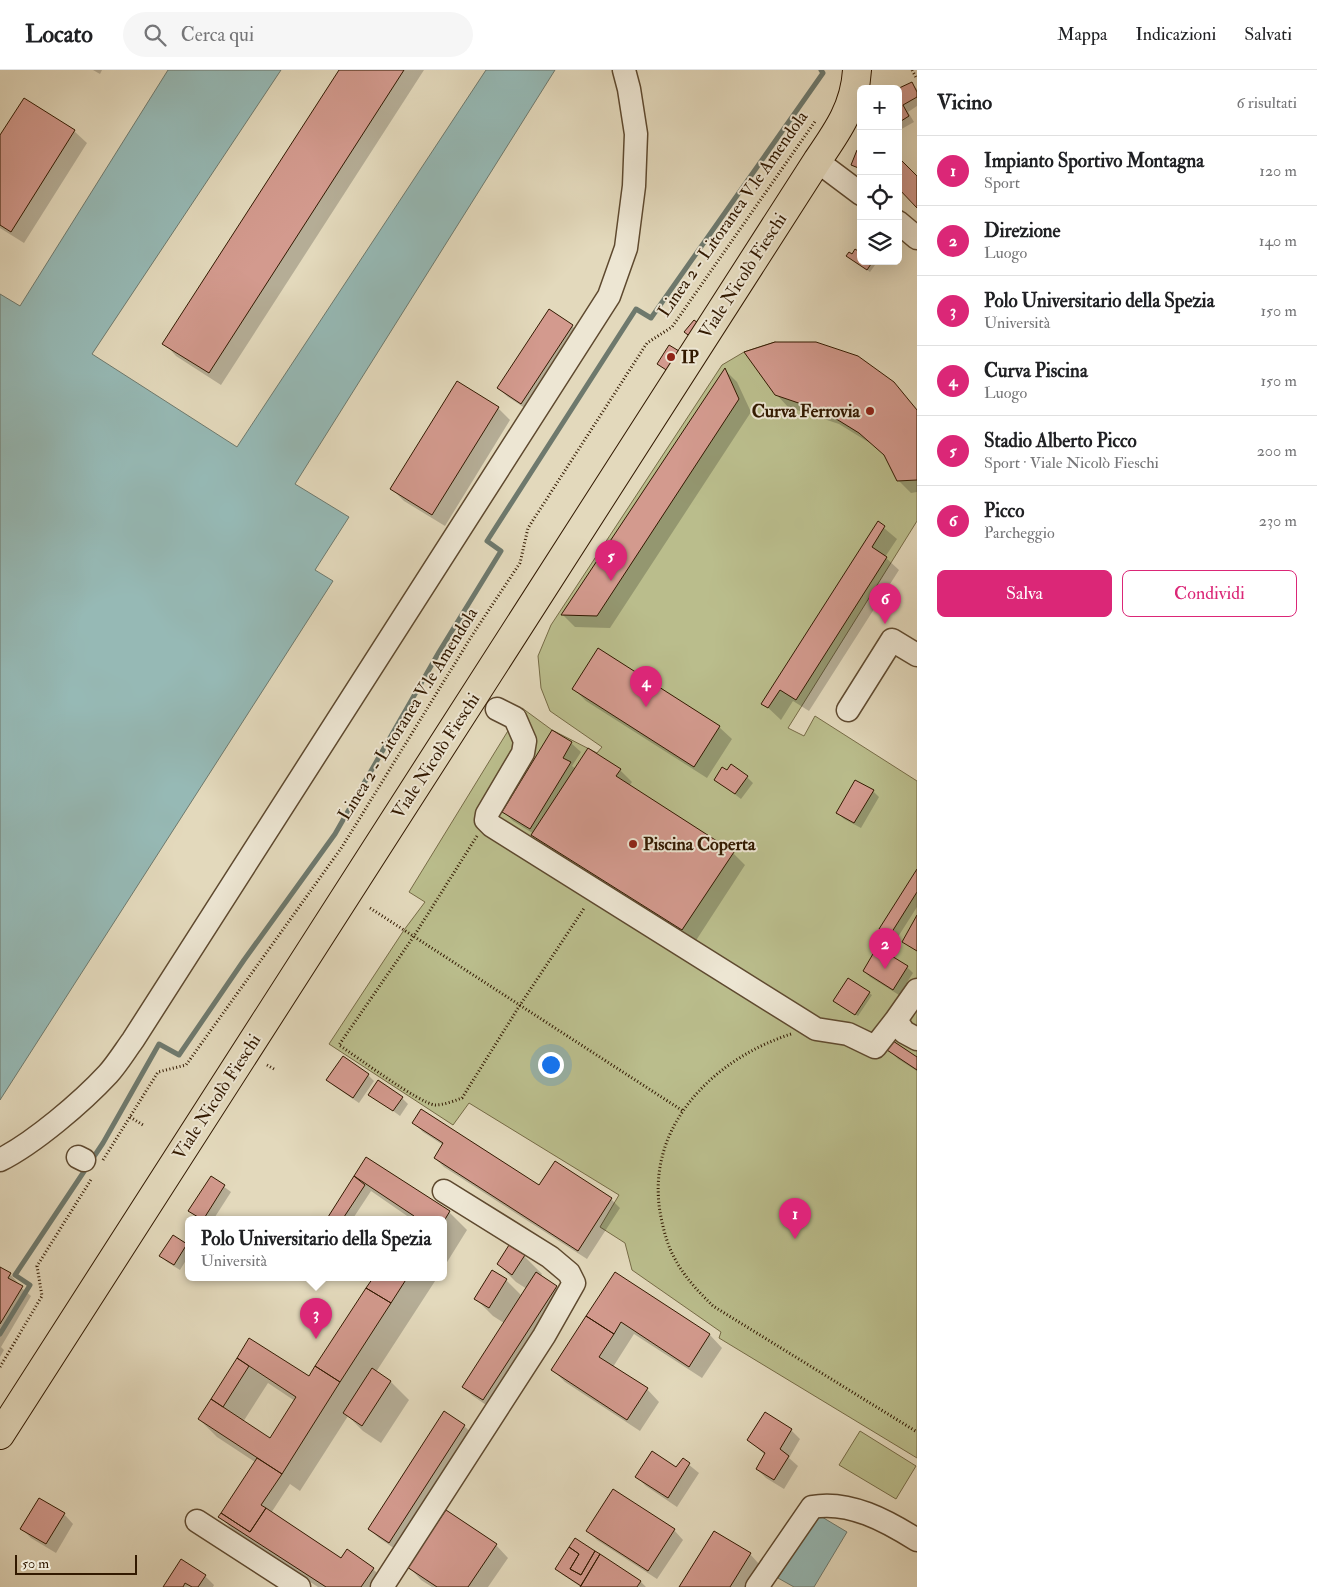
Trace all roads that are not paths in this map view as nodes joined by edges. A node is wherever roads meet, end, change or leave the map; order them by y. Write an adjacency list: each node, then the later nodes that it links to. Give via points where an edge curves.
1 (624, 70): 13 (street, via 636,134 634,186 626,248 609,296 133,1040 108,1073 75,1105 40,1134)
2 (856, 70): 3 (main road, Viale Nicolò Fieschi, via 856,82 842,125)
3 (817, 161): 4 (street); 15 (main road, Viale Nicolò Fieschi)
4 (857, 191)
5 (902, 225): 6 (street)
6 (917, 238)
7 (917, 654): 9 (street, via 892,640)
8 (497, 708): 11 (street, via 516,718 525,742 524,753 487,814 486,820 497,830 816,1029 848,1034 876,1047)
9 (848, 710)
10 (917, 990): 11 (street)
11 (896, 1020): 12 (street, via 904,1032)
12 (917, 1039)
13 (0, 1160)
14 (444, 1191): 19 (street, via 550,1257 570,1274 574,1283 544,1336)
15 (0, 1435)
16 (196, 1521): 18 (street)
17 (917, 1540): 20 (street, via 900,1528 855,1509 825,1504 812,1507)
18 (299, 1587)
19 (382, 1587)
20 (757, 1587)

